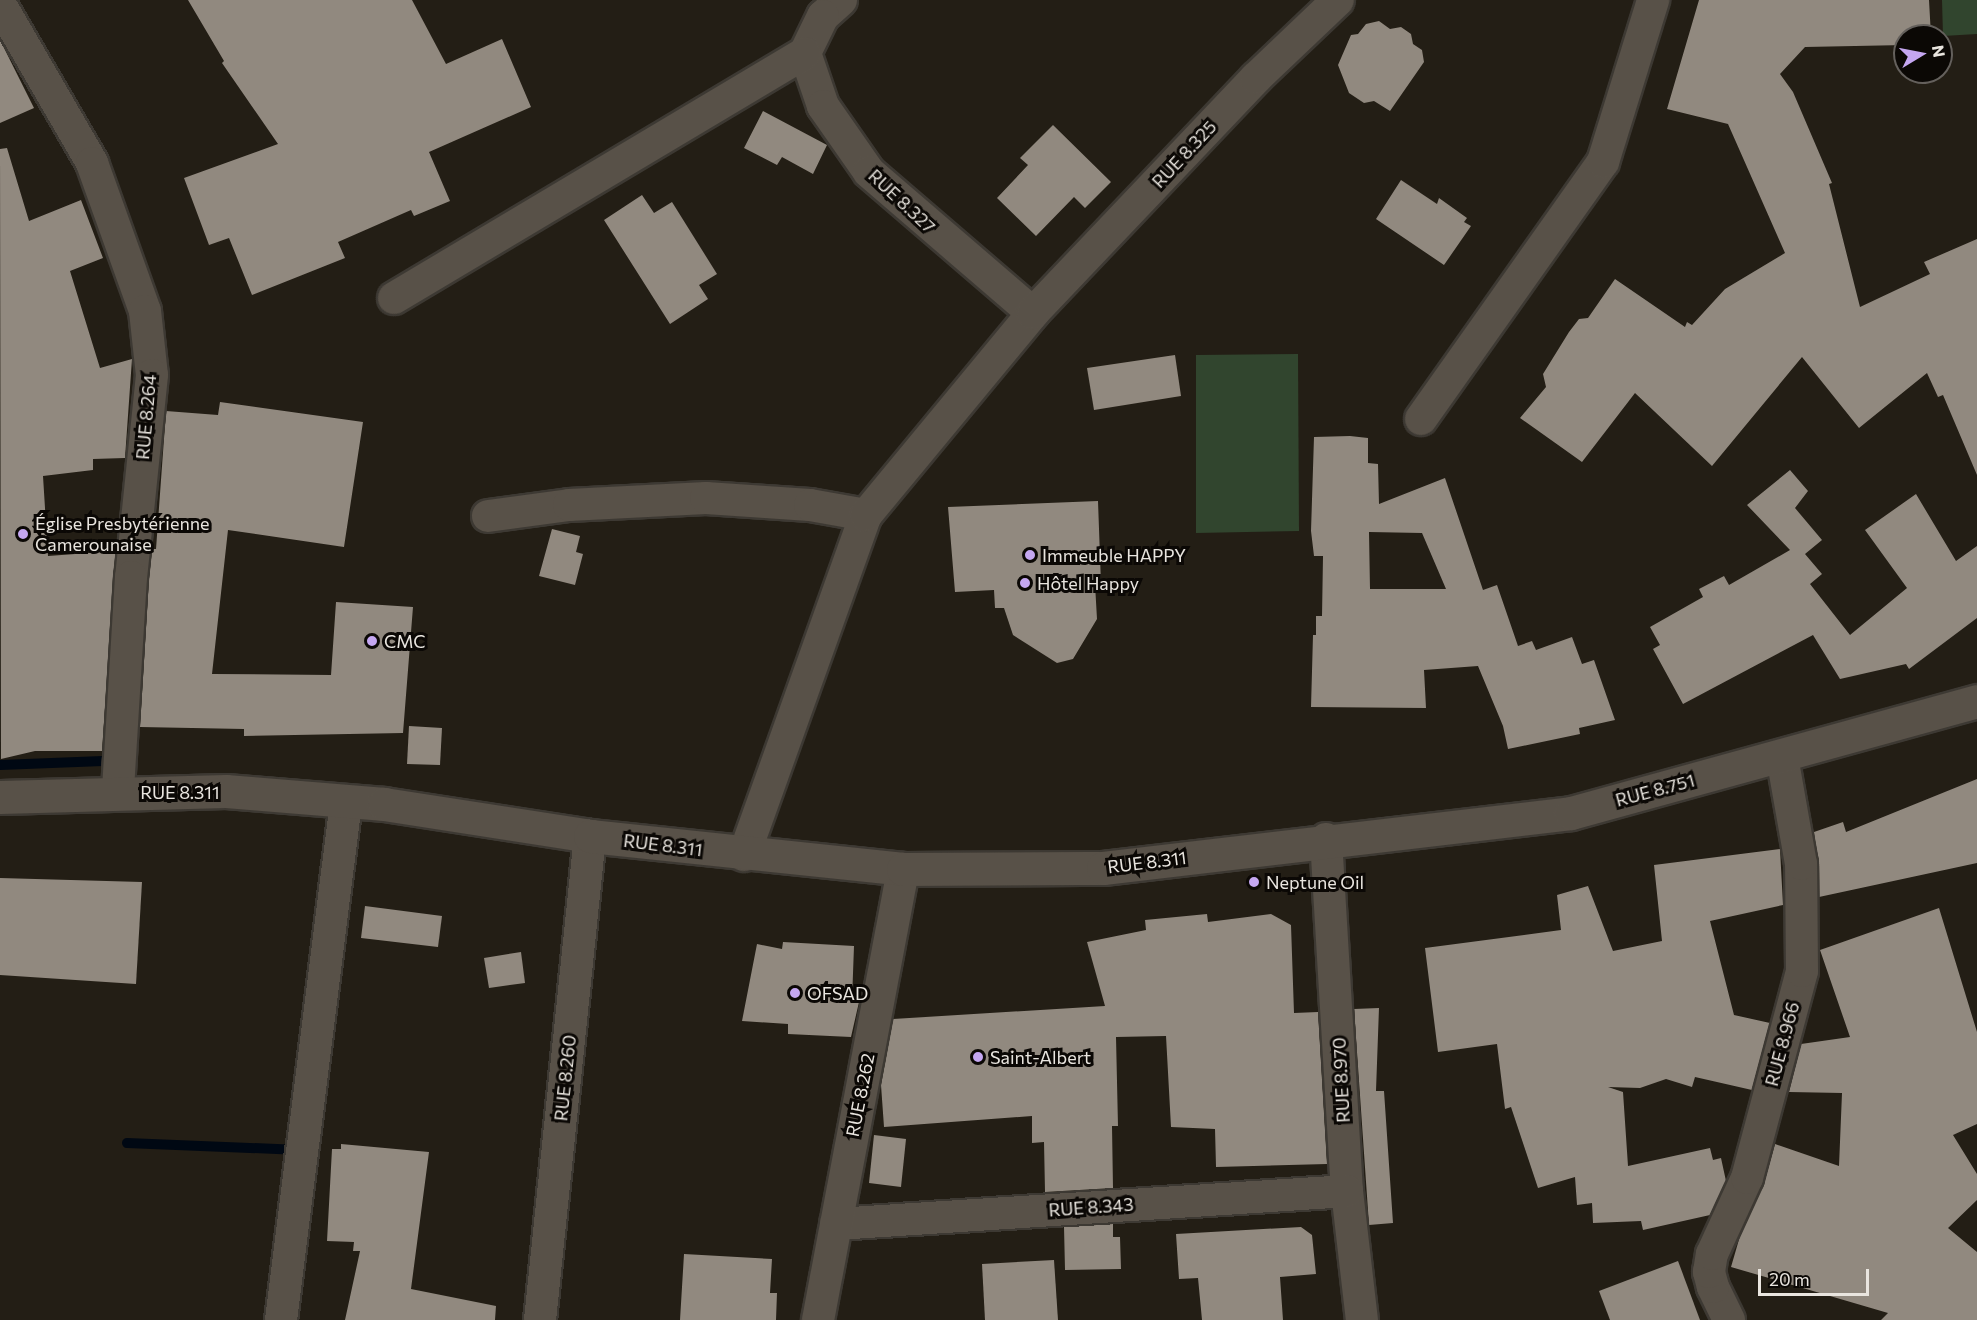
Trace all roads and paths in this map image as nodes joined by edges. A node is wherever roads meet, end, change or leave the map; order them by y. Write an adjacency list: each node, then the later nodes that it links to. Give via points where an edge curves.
1 (841, 0): 5 (street, via 823,16)
2 (1338, 0): 7 (street, RUE 8.325, via 1256,78)
3 (1653, 0): 8 (street, via 1603,162)
4 (0, 4): 13 (street, RUE 8.264, via 92,163 145,310 152,375 131,577)
5 (805, 53): 6 (street); 7 (street, RUE 8.327, via 823,106 869,172)
6 (394, 298)
7 (1033, 313): 9 (street, RUE 8.325)
8 (1421, 419)
9 (866, 515): 10 (street, via 810,505 706,498 569,505); 18 (street, RUE 8.325)
10 (488, 516)
11 (1977, 701): 12 (main road, RUE 8.751)
12 (1782, 756): 17 (main road, RUE 8.751, via 1571,813); 26 (street, RUE 8.966, via 1801,864 1802,971 1747,1178 1712,1254 1709,1272)
13 (118, 792): 14 (main road, RUE 8.311); 15 (main road, RUE 8.311, via 226,791)
14 (0, 797)
15 (346, 802): 16 (main road, RUE 8.311); 22 (street)
16 (590, 836): 18 (main road, RUE 8.311); 23 (street, RUE 8.260)
17 (1326, 839): 19 (main road, RUE 8.311, via 1103,868); 20 (street, RUE 8.970)
18 (744, 855): 19 (main road, RUE 8.311)
19 (903, 869): 21 (street, RUE 8.262)
20 (1347, 1191): 21 (street, RUE 8.343); 25 (street, RUE 8.970)
21 (836, 1224): 24 (street, RUE 8.262)
22 (281, 1320)
23 (540, 1320)
24 (818, 1320)
25 (1362, 1320)
26 (1729, 1320)

